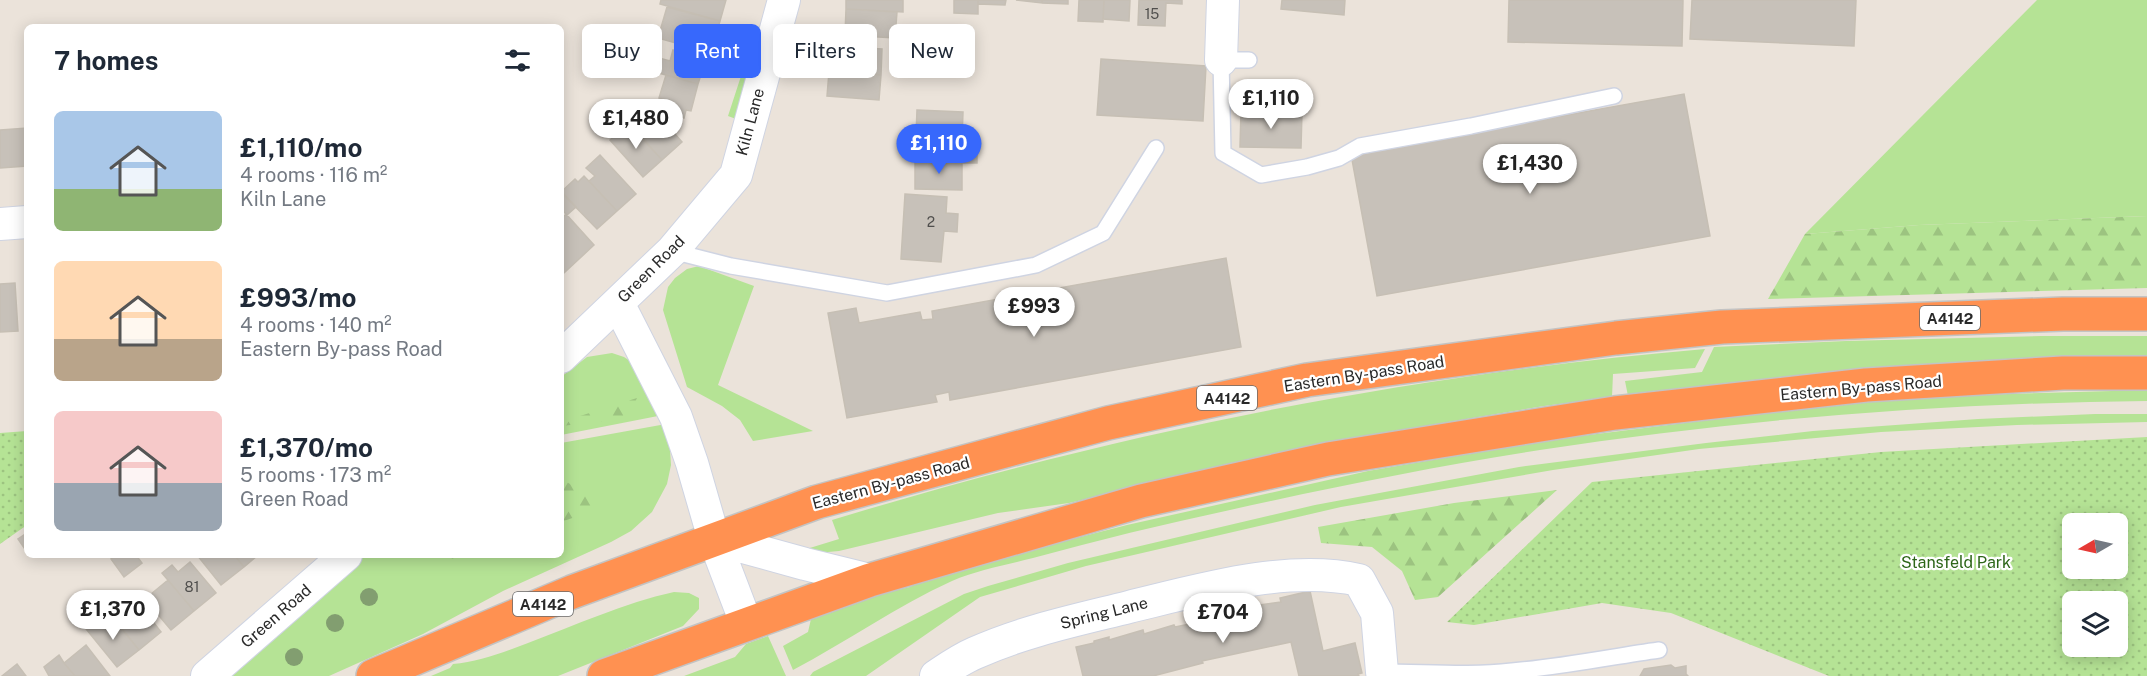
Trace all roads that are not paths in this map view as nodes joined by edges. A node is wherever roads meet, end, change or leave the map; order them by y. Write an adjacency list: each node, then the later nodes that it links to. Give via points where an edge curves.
1 (784, 0): 6 (street, Kiln Lane)
2 (1223, 0): 3 (street)
3 (1235, 60): 4 (lane, via 1223,153 1261,176 1307,168 1339,158 1360,146)
4 (1614, 96)
5 (1156, 148): 9 (lane, via 1103,233 1036,265 887,293 731,266)
6 (736, 175): 9 (street, Green Road)
7 (24, 222): 8 (street)
8 (0, 224)
9 (672, 251): 10 (street, Green Road)
10 (618, 303): 12 (street, Green Road); 14 (street, via 676,417)
11 (2147, 314): 14 (highway, Eastern By-pass Road / A4142, via 1722,327 1307,380 1108,423 817,502)
12 (564, 354)
13 (2147, 372): 16 (highway, Eastern By-pass Road, via 1866,385 1615,413 1328,459 1141,501)
14 (714, 538): 16 (street); 17 (street); 21 (highway, Eastern By-pass Road / A4142, via 572,592)
15 (343, 558): 20 (street, Green Road)
16 (870, 580): 17 (highway, Eastern By-pass Road)
17 (746, 624): 22 (highway, Eastern By-pass Road)
18 (1659, 650): 19 (lane, via 1512,671)
19 (1383, 674): 23 (street, Spring Lane, via 1377,613 1359,580 1337,575 1270,578 1208,588 1046,627 974,653)
20 (207, 676)
21 (374, 676)
22 (604, 676)
23 (936, 676)

